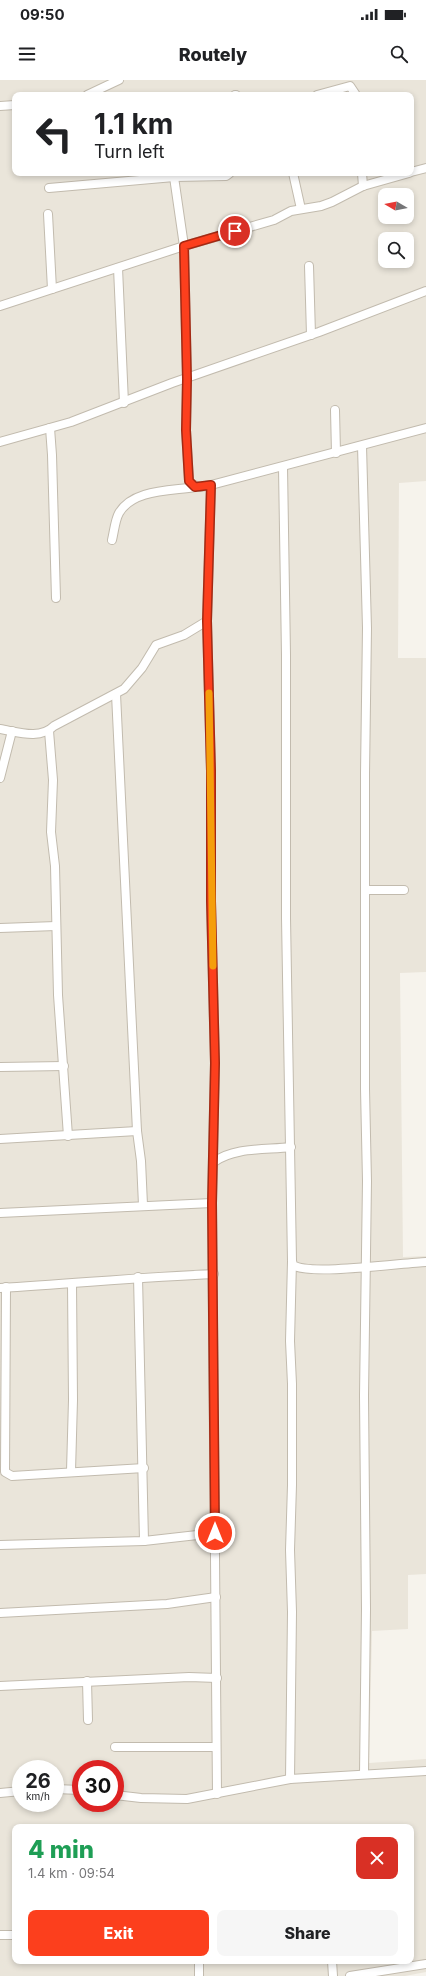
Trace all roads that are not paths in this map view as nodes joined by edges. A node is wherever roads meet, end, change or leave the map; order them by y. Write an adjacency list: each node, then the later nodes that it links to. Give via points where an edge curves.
1 (119, 80): 2 (street)
2 (93, 92)
3 (326, 92): 4 (street, via 350,86)
4 (354, 92)
5 (12, 105): 6 (street)
6 (0, 106)
7 (426, 168): 8 (street)
8 (414, 172)
9 (226, 176): 13 (street)
10 (294, 176): 16 (street)
11 (362, 176): 14 (street)
12 (399, 176): 14 (street)
13 (174, 177): 15 (street); 18 (street)
14 (362, 186): 16 (street, via 332,202)
15 (49, 188)
16 (301, 209): 18 (street, via 274,220)
17 (48, 214): 21 (street)
18 (184, 246): 20 (street); 25 (street)
19 (309, 266): 24 (street)
20 (118, 268): 21 (street); 26 (street)
21 (52, 289): 23 (street)
22 (426, 291): 24 (street)
23 (0, 306)
24 (311, 335): 25 (street)
25 (187, 379): 26 (street); 35 (street, via 187,458 189,481)
26 (124, 402): 28 (street)
27 (335, 410): 32 (street)
28 (50, 428): 30 (street); 37 (street)
29 (426, 428): 31 (street)
30 (0, 442)
31 (362, 446): 32 (street); 44 (street, via 367,628)
32 (336, 453): 33 (street)
33 (283, 467): 34 (street); 53 (street, via 286,918)
34 (211, 485): 35 (street); 38 (street)
35 (195, 487): 36 (street, via 144,495 130,500 118,513)
36 (112, 540)
37 (56, 598)
38 (207, 621): 39 (street, via 184,635 156,645 133,679); 54 (street, via 215,1063)
39 (116, 694): 42 (street, via 61,722); 50 (street)
40 (0, 729): 41 (street)
41 (12, 731): 42 (street, via 33,734); 43 (street)
42 (49, 731): 46 (street, via 53,780 51,832 55,866)
43 (0, 778)
44 (366, 890): 45 (street); 60 (street)
45 (404, 890)
46 (56, 926): 47 (street); 48 (street)
47 (0, 928)
48 (64, 1066): 49 (street); 51 (street)
49 (0, 1067)
50 (137, 1131): 51 (street); 56 (street)
51 (68, 1136): 52 (street)
52 (0, 1140)
53 (291, 1147): 54 (street, via 232,1153); 59 (street)
54 (214, 1162): 55 (street)
55 (212, 1203): 56 (street); 61 (street)
56 (143, 1205): 57 (street)
57 (0, 1213)
58 (426, 1262): 60 (street)
59 (293, 1265): 60 (street, via 330,1269); 80 (street, via 290,1341)
60 (366, 1266): 79 (street)
61 (214, 1274): 62 (street); 67 (street)
62 (138, 1277): 63 (street); 65 (street)
63 (72, 1284): 64 (street); 66 (street)
64 (3, 1288): 66 (street, via 5,1472 12,1476)
65 (144, 1468): 66 (street); 68 (street)
66 (71, 1471)
67 (215, 1533): 68 (street); 70 (street)
68 (144, 1541): 69 (street)
69 (0, 1545)
70 (216, 1597): 71 (street, via 167,1604); 72 (street)
71 (0, 1613)
72 (217, 1678): 73 (street, via 190,1676); 77 (street)
73 (88, 1681): 74 (street); 75 (street)
74 (0, 1686)
75 (88, 1720)
76 (116, 1747): 77 (street)
77 (216, 1747): 83 (street)
78 (426, 1771): 79 (street)
79 (364, 1774): 80 (street)
80 (290, 1779): 83 (street)
81 (12, 1791): 82 (street)
82 (0, 1792)
83 (217, 1794): 84 (street, via 187,1799)
84 (124, 1796)
85 (0, 1935): 86 (street)
86 (12, 1935)
87 (199, 1964): 90 (street)
88 (332, 1964): 91 (street)
89 (426, 1964): 92 (street)
90 (200, 1976)
91 (333, 1976)
92 (350, 1976)

